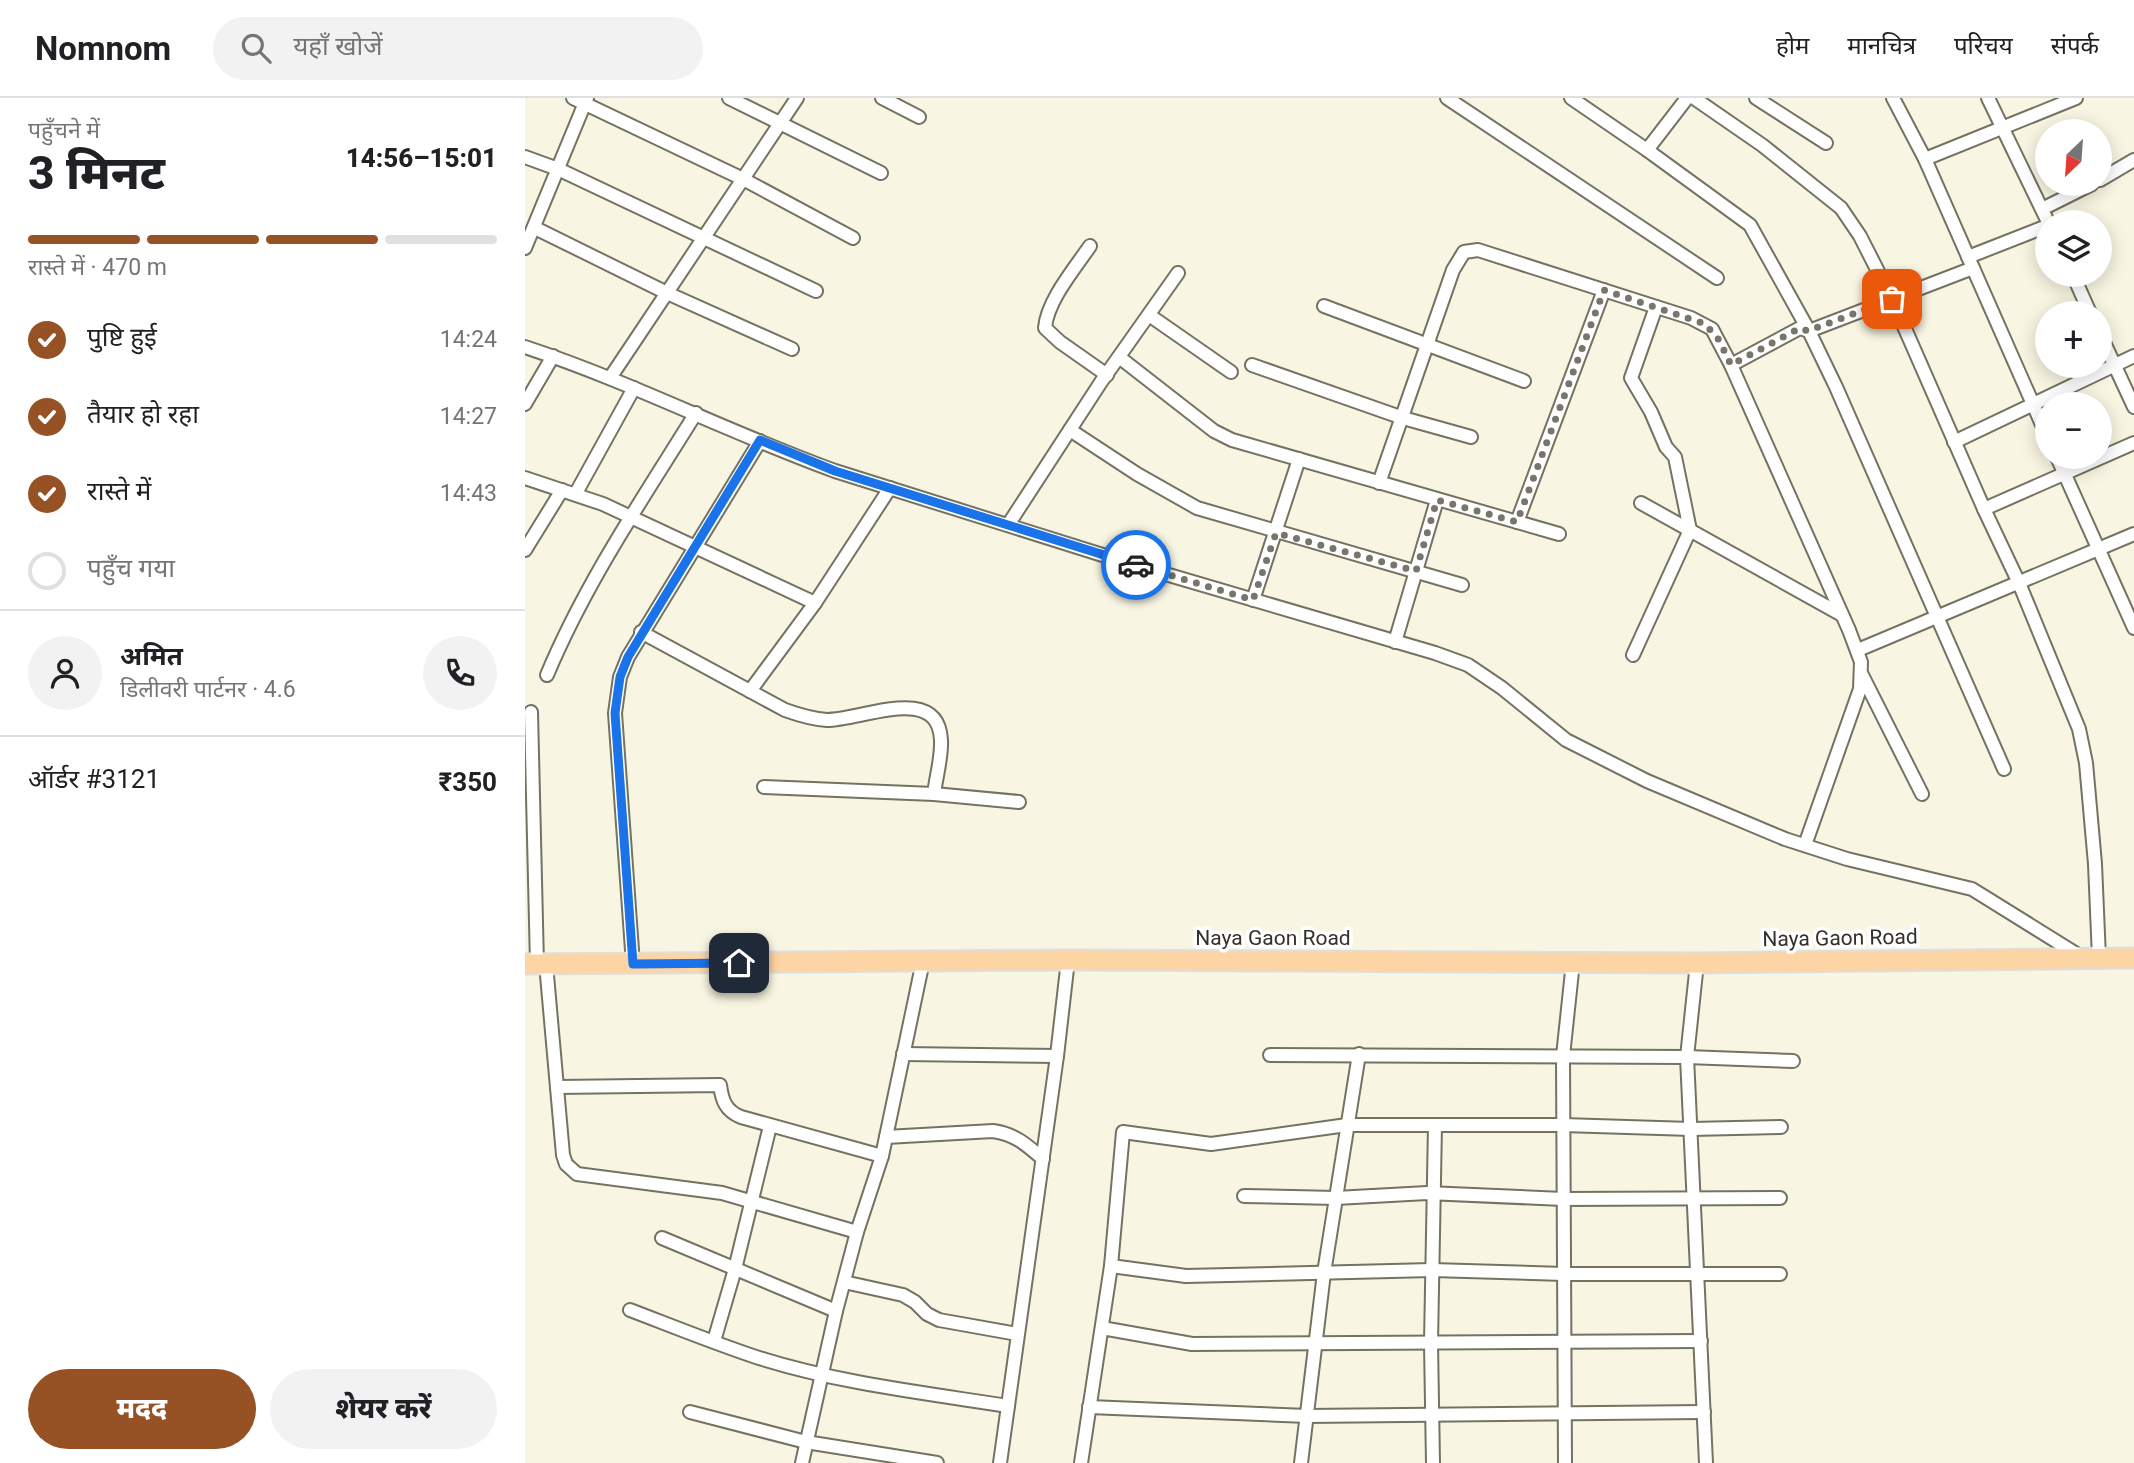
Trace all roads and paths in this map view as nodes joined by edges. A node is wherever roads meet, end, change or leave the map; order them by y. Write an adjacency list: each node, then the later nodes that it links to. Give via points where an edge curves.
1 (729, 98): 14 (street)
2 (797, 98): 14 (street)
3 (882, 98): 13 (street)
4 (1447, 98): 35 (street)
5 (1571, 98): 17 (street)
6 (1687, 98): 17 (street)
7 (1694, 98): 39 (street, via 1841,208)
8 (1756, 98): 16 (street)
9 (1893, 98): 19 (street)
10 (1988, 98): 15 (street)
11 (2075, 98): 15 (street)
12 (582, 100): 21 (street); 24 (street)
13 (919, 117)
14 (780, 123): 22 (street); 24 (street)
15 (2002, 128): 19 (street); 26 (street)
16 (1826, 143)
17 (1647, 150): 43 (street, via 1750,225)
18 (525, 157): 21 (street)
19 (1926, 159): 33 (street)
20 (2134, 160): 23 (street)
21 (558, 169): 27 (street); 29 (street)
22 (881, 173)
23 (2112, 173)
24 (743, 179): 29 (street); 30 (street)
25 (2068, 196): 26 (street)
26 (2042, 209)
27 (535, 228): 32 (street); 38 (street)
28 (2035, 230): 33 (street)
29 (704, 237): 37 (street); 38 (street)
30 (853, 238)
31 (1090, 246): 55 (street, via 1052,305 1045,328)
32 (525, 248)
33 (1971, 262): 39 (street); 60 (street)
34 (1178, 274): 42 (street)
35 (1717, 278)
36 (1604, 290): 41 (street); 44 (street, via 1471,250 1464,252 1453,270); 82 (street)
37 (816, 291)
38 (667, 293): 46 (street); 56 (street)
39 (1892, 299): 43 (street); 68 (street)
40 (1324, 306): 44 (street)
41 (1656, 307): 52 (street, via 1705,324); 84 (street, via 1631,378 1675,457)
42 (1149, 315): 49 (street); 54 (street)
43 (1808, 331): 52 (street, via 1800,328); 97 (street)
44 (1427, 346): 57 (street); 64 (street)
45 (525, 347): 47 (street)
46 (792, 349)
47 (553, 356): 56 (street); 59 (street)
48 (2134, 356): 53 (street)
49 (1119, 357): 55 (street); 70 (street, via 1214,431)
50 (2112, 361): 53 (street)
51 (1252, 365): 64 (street)
52 (1731, 365): 96 (street)
53 (2114, 365): 60 (street); 61 (street)
54 (1231, 372)
55 (1107, 375): 65 (street)
56 (610, 377): 58 (street)
57 (1524, 381)
58 (634, 388): 63 (street); 77 (street)
59 (525, 404)
60 (2033, 405): 62 (street); 68 (street)
61 (2134, 407)
62 (2035, 409)
63 (696, 413): 67 (street); 81 (street)
64 (1403, 418): 66 (street); 74 (street)
65 (1070, 430): 83 (street); 85 (street, via 1180,500)
66 (1471, 437)
67 (760, 440): 75 (street, via 793,456); 88 (street)
68 (1954, 442): 80 (street)
69 (2134, 443): 72 (street)
70 (1299, 459): 74 (street); 85 (street)
71 (2063, 469): 72 (street)
72 (2064, 472): 80 (street); 90 (street)
73 (525, 478): 76 (street)
74 (1379, 484): 78 (street)
75 (890, 488): 83 (street); 95 (street)
76 (562, 490): 77 (street); 89 (street)
77 (576, 493): 81 (street)
78 (1437, 500): 82 (street); 91 (street)
79 (1641, 503): 84 (street)
80 (1984, 509): 92 (street)
81 (630, 517): 88 (street); 103 (street)
82 (1517, 522): 86 (street)
83 (1008, 525): 94 (street)
84 (1690, 530): 96 (street); 102 (street)
85 (1276, 533): 91 (street); 94 (street)
86 (1559, 534)
87 (2134, 534): 90 (street)
88 (695, 548): 95 (street); 99 (street)
89 (525, 550)
90 (2099, 550): 92 (street); 98 (street)
91 (1416, 571): 93 (street); 100 (street)
92 (2019, 583): 97 (street); 113 (street, via 2079,729 2095,864)
93 (1462, 585)
94 (1253, 600): 100 (street)
95 (815, 603): 105 (street)
96 (1842, 615): 101 (street)
97 (1935, 618): 101 (street); 107 (street)
98 (2134, 628)
99 (641, 632): 105 (street); 120 (street, via 620,677 615,713)
100 (1395, 642): 112 (street, via 1468,665 1566,740 1647,781)
101 (1858, 650): 104 (street)
102 (1633, 655)
103 (547, 675)
104 (1862, 675): 110 (street); 112 (street)
105 (750, 691): 109 (street, via 808,718 828,720 911,708 927,712 937,722 941,741)
106 (531, 712): 119 (street)
107 (2004, 769)
108 (764, 788): 109 (street)
109 (934, 794): 111 (street)
110 (1922, 794)
111 (1019, 802)
112 (1805, 845): 113 (street, via 1972,889)
113 (2085, 958): 114 (main road, Naya Gaon Road); 118 (main road, Naya Gaon Road)
114 (2134, 958)
115 (1068, 960): 116 (main road, Naya Gaon Road); 117 (main road, Naya Gaon Road); 124 (street)
116 (923, 961): 120 (main road, Naya Gaon Road); 121 (street)
117 (1573, 962): 118 (main road, Naya Gaon Road); 125 (street)
118 (1697, 963): 126 (street)
119 (536, 964): 120 (main road, Naya Gaon Road); 128 (street)
120 (633, 964)
121 (903, 1054): 124 (street); 135 (street)
122 (1270, 1055): 123 (street)
123 (1359, 1055): 125 (street); 129 (street)
124 (1058, 1056): 137 (street)
125 (1563, 1056): 126 (street); 131 (street)
126 (1687, 1057): 127 (street); 134 (street)
127 (1793, 1061)
128 (557, 1087): 132 (street, via 720,1085 728,1110); 144 (street, via 563,1154 577,1174)
129 (1347, 1125): 130 (street); 140 (street); 147 (street, via 1211,1144 1123,1132)
130 (1435, 1125): 131 (street); 138 (street)
131 (1563, 1125): 134 (street); 142 (street)
132 (770, 1126): 136 (street); 144 (street)
133 (1781, 1127): 134 (street)
134 (1691, 1129): 143 (street)
135 (886, 1137): 136 (street); 137 (street, via 993,1131 1024,1143)
136 (882, 1156): 145 (street)
137 (1043, 1159): 158 (street)
138 (1433, 1194): 140 (street); 142 (street); 149 (street)
139 (1244, 1196): 140 (street)
140 (1336, 1198): 150 (street)
141 (1780, 1198): 143 (street)
142 (1563, 1199): 143 (street); 153 (street)
143 (1694, 1199): 151 (street)
144 (751, 1201): 145 (street); 148 (street)
145 (857, 1232): 154 (street)
146 (662, 1238): 148 (street)
147 (1111, 1266): 150 (street, via 1187,1276); 157 (street)
148 (735, 1269): 156 (street); 159 (street)
149 (1432, 1270): 150 (street); 153 (street); 162 (street)
150 (1324, 1273): 161 (street)
151 (1698, 1274): 152 (street); 153 (street); 160 (street)
152 (1780, 1274)
153 (1564, 1275): 163 (street)
154 (844, 1282): 156 (street); 158 (street, via 903,1294 939,1320)
155 (630, 1310): 159 (street)
156 (836, 1311): 164 (street)
157 (1101, 1328): 161 (street, via 1192,1344); 166 (street)
158 (1017, 1334): 165 (street)
159 (714, 1341): 164 (street)
160 (1700, 1341): 163 (street); 169 (street)
161 (1316, 1343): 162 (street); 171 (street)
162 (1431, 1343): 163 (street); 170 (street)
163 (1564, 1343): 168 (street)
164 (821, 1374): 165 (street); 172 (street)
165 (1008, 1406): 175 (street)
166 (1089, 1407): 171 (street); 176 (street)
167 (691, 1412): 172 (street)
168 (1564, 1412): 169 (street); 170 (street); 179 (street)
169 (1704, 1412): 180 (street)
170 (1431, 1414): 171 (street); 178 (street)
171 (1307, 1416): 177 (street)
172 (806, 1442): 173 (street); 174 (street)
173 (802, 1463)
174 (937, 1463)
175 (1000, 1463)
176 (1081, 1463)
177 (1301, 1463)
178 (1433, 1463)
179 (1565, 1463)
180 (1706, 1463)

